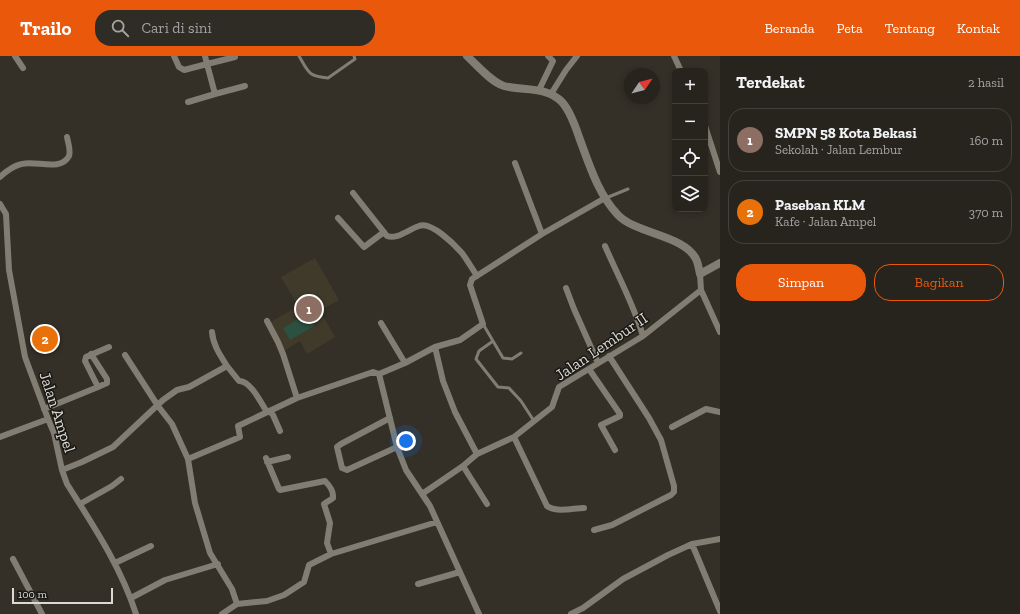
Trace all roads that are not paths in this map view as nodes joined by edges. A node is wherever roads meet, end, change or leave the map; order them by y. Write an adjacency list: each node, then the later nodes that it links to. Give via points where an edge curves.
1 (15, 56): 12 (street)
2 (174, 56): 11 (street, via 179,67 184,70)
3 (205, 56): 11 (street)
4 (299, 56): 5 (lane, via 308,73 328,78 355,59)
5 (354, 56)
6 (467, 56): 15 (main road, via 496,83)
7 (548, 56): 15 (street, via 553,61)
8 (577, 56): 17 (street)
9 (674, 56): 13 (street)
10 (235, 57): 11 (street)
11 (207, 64): 16 (street)
12 (23, 68)
13 (680, 68)
14 (245, 86): 16 (street)
15 (539, 90): 17 (main road)
16 (215, 94): 18 (street)
17 (551, 94): 27 (main road, via 562,102 572,118 592,172)
18 (188, 102)
19 (708, 133): 21 (street)
20 (67, 137): 24 (street, via 69,153 62,162 54,165 21,164)
21 (717, 153): 23 (street)
22 (515, 163): 31 (street)
23 (720, 172)
24 (0, 177)
25 (628, 189): 27 (lane)
26 (353, 193): 30 (street)
27 (605, 198): 31 (street); 34 (main road, via 619,216 633,225 686,246 697,259)
28 (0, 204): 59 (street, Jalan Ampel, via 6,214 8,270 25,356)
29 (338, 218): 30 (street, via 364,247)
30 (384, 232): 35 (street, via 387,236 396,237 421,225 433,227 457,247)
31 (542, 234): 35 (street)
32 (605, 246): 43 (street, via 637,316)
33 (720, 263): 34 (main road)
34 (700, 274): 37 (street)
35 (477, 276): 40 (street, via 472,279 470,285)
36 (566, 288): 52 (street)
37 (701, 290): 42 (street); 43 (street, Jalan Lembur II)
38 (267, 321): 57 (street, via 283,354)
39 (382, 323): 51 (street)
40 (483, 324): 44 (lane); 46 (street, via 460,340)
41 (212, 332): 53 (street, via 216,347)
42 (720, 332)
43 (643, 336): 50 (street, Jalan Lembur II)
44 (493, 341): 47 (lane, via 503,358 512,359); 64 (lane, via 479,351 476,359 498,387 509,388)
45 (109, 347): 48 (street)
46 (435, 348): 51 (street); 71 (street, via 443,381 455,412)
47 (521, 353)
48 (91, 354): 56 (street, via 85,361); 56 (street, via 108,379 107,383)
49 (125, 355): 58 (street)
50 (609, 356): 52 (street, Jalan Lembur II); 82 (street, via 661,440 674,492 612,525)
51 (405, 363): 55 (street)
52 (598, 363): 54 (street, Jalan Lembur II)
53 (227, 366): 58 (street, via 189,387 177,390); 60 (street, via 239,381 252,388)
54 (589, 369): 64 (street, Jalan Lembur II, via 559,387 552,408); 70 (street, via 620,414 602,424)
55 (379, 374): 57 (street, via 374,372); 62 (street)
56 (98, 387): 59 (street)
57 (297, 398): 60 (street)
58 (158, 406): 73 (street, via 172,424); 75 (street, via 113,447)
59 (44, 409): 63 (street, Jalan Ampel)
60 (268, 411): 66 (street, via 273,415); 73 (street, via 238,426 240,437)
61 (720, 412): 65 (street, via 706,408)
62 (390, 418): 69 (street); 69 (street, via 341,444 337,447 338,456 342,468 347,470)
63 (48, 419): 67 (street); 75 (street, Jalan Ampel, via 54,433)
64 (534, 421): 68 (street, Jalan Lembur II)
65 (672, 427)
66 (280, 431)
67 (0, 437)
68 (514, 437): 71 (street, Jalan Lembur II); 80 (street, via 548,506 552,509)
69 (398, 447): 77 (street, via 406,470)
70 (615, 450)
71 (477, 454): 74 (street, Jalan Lembur II)
72 (288, 457): 86 (street, via 267,460 280,490 325,481 333,493 333,498 324,504 330,524 327,542)
73 (188, 458): 89 (street, via 195,503 210,553)
74 (463, 466): 77 (street, Jalan Lembur II); 79 (street)
75 (62, 470): 78 (street, Jalan Ampel)
76 (121, 480): 78 (street)
77 (422, 494): 81 (street)
78 (80, 504): 88 (street, Jalan Ampel)
79 (487, 504)
80 (584, 508)
81 (437, 522): 86 (street); 90 (street)
82 (594, 530)
83 (720, 539): 84 (street)
84 (692, 544): 94 (street, via 623,579); 95 (street)
85 (151, 546): 88 (street)
86 (331, 554): 93 (street, via 309,565 304,582 284,595 268,601)
87 (13, 559): 96 (street)
88 (115, 563): 92 (street, Jalan Ampel)
89 (218, 564): 92 (street, via 165,580); 93 (street)
90 (460, 572): 91 (street); 99 (street)
91 (418, 584)
92 (131, 598): 97 (street, Jalan Ampel)
93 (237, 604): 98 (street)
94 (584, 611): 100 (street)
95 (720, 611)
96 (42, 614)
97 (136, 614)
98 (222, 614)
99 (479, 614)
100 (571, 614)

